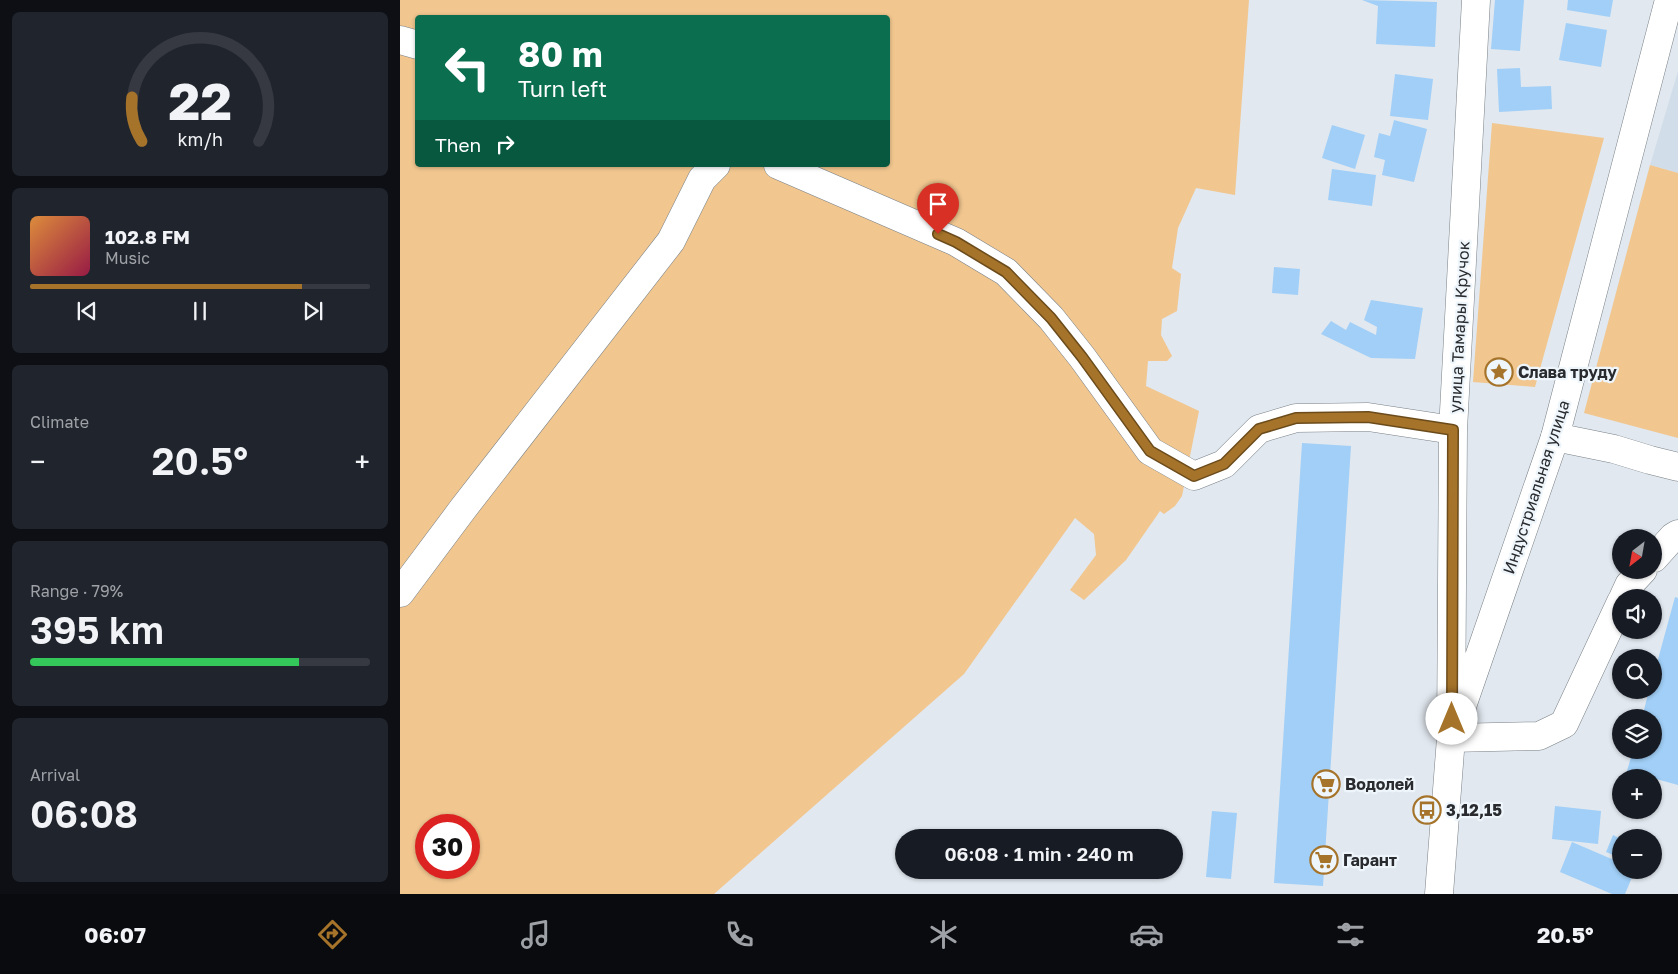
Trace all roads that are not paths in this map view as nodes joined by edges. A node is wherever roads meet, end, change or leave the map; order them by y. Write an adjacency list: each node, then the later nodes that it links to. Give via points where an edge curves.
1 (1476, 0): 7 (street, улица Тамары Кручок)
2 (1669, 0): 8 (street, Индустриальная улица)
3 (400, 40): 4 (street)
4 (415, 44)
5 (714, 167): 14 (street, via 702,179 671,242)
6 (783, 167): 7 (street, via 956,242 1006,272 1051,318 1150,451 1194,476 1224,464 1259,429 1296,418 1368,417)
7 (1453, 430): 16 (street, улица Тамары Кручок)
8 (1555, 437): 9 (street); 16 (street, Индустриальная улица)
9 (1678, 466)
10 (1678, 534): 11 (street)
11 (1662, 550)
12 (1635, 579): 13 (street)
13 (1627, 589)
14 (400, 593)
15 (1612, 620): 16 (street, via 1564,724 1539,736)
16 (1451, 738): 17 (street, улица Тамары Кручок)
17 (1439, 894)

